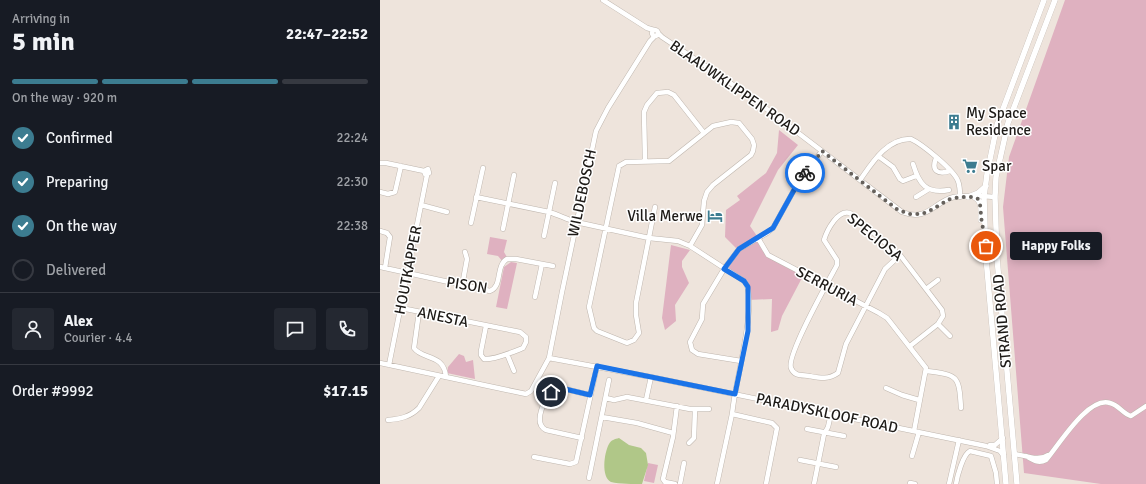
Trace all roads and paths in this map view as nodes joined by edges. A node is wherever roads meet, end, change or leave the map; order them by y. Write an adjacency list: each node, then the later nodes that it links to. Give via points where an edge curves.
1 (603, 0): 4 (street, BLAAUWKLIPPEN ROAD)
2 (1044, 0): 19 (main road, STRAND ROAD, via 997,125)
3 (1055, 0): 28 (main road, STRAND ROAD, via 1008,122)
4 (655, 34): 6 (street, BLAAUWKLIPPEN ROAD, via 749,96); 34 (street, WILDEBOSCH, via 599,124)
5 (704, 133): 9 (street, via 669,160); 9 (street, via 674,95 668,92 657,93 644,112); 43 (street, via 715,125 736,122 752,139 754,145 751,154 707,192 702,226)
6 (822, 151): 17 (street, BLAAUWKLIPPEN ROAD); 42 (street, via 799,181 776,223)
7 (878, 156): 8 (street, via 886,147 909,139); 16 (street, via 893,167 903,181); 17 (street)
8 (936, 158): 14 (street); 14 (street, via 934,167 937,172)
9 (645, 161): 36 (street, via 626,162 619,166)
10 (380, 163): 12 (street)
11 (913, 164): 16 (street)
12 (401, 166): 22 (street, via 395,192); 30 (street, HOUTKAPPER, via 425,173)
13 (482, 168): 24 (street)
14 (950, 171): 26 (street, via 958,181)
15 (514, 175): 29 (street)
16 (916, 176): 20 (street)
17 (860, 180): 26 (street, BLAAUWKLIPPEN ROAD, via 898,210 910,214 926,213 950,199)
18 (555, 183): 33 (street)
19 (986, 186): 23 (main road, STRAND ROAD); 27 (main road)
20 (928, 189): 21 (street); 25 (street)
21 (949, 190)
22 (380, 192)
23 (984, 196): 27 (street, BLAAUWKLIPPEN ROAD); 28 (street, BLAAUWKLIPPEN ROAD); 39 (main road, STRAND ROAD)
24 (476, 197): 29 (street); 35 (street)
25 (916, 197)
26 (960, 197): 27 (street, BLAAUWKLIPPEN ROAD)
27 (971, 197): 39 (main road, via 978,199 980,204)
28 (994, 197): 101 (main road, STRAND ROAD)
29 (508, 204): 33 (street); 37 (street)
30 (421, 205): 32 (street); 50 (street, HOUTKAPPER)
31 (655, 207): 41 (street)
32 (447, 212)
33 (549, 212): 34 (street); 40 (street)
34 (576, 222): 36 (street); 64 (street, WILDEBOSCH)
35 (471, 223)
36 (605, 228): 41 (street); 41 (street, via 590,313 597,331 627,343 639,334 636,303)
37 (504, 229)
38 (380, 231): 48 (street, via 389,234 391,239)
39 (985, 233): 96 (main road, STRAND ROAD)
40 (544, 236)
41 (649, 238): 43 (street, via 678,241)
42 (758, 238): 49 (street, via 739,249); 52 (street, SERRURIA, via 768,255)
43 (690, 246): 49 (street)
44 (465, 252): 53 (street, via 467,259)
45 (900, 255): 52 (street, SPECIOSA, via 850,213 844,212 836,217 825,238 825,243 837,263); 54 (street, SPECIOSA); 56 (street, via 885,269)
46 (542, 264): 47 (street, PISON); 53 (street, PISON, via 507,259 501,264 494,289 487,291); 55 (street)
47 (553, 266)
48 (382, 268): 50 (street, PISON)
49 (724, 269): 65 (street, via 744,281 748,287 748,331); 65 (street, via 703,304 702,319 690,345 698,354)
50 (407, 274): 53 (street, PISON); 57 (street, HOUTKAPPER)
51 (938, 280): 54 (street)
52 (826, 285): 56 (street, SERRURIA); 56 (street, via 791,359 790,366 796,374 828,378 838,373 846,344)
53 (462, 286)
54 (926, 289): 59 (street, SPECIOSA, via 942,310 943,316)
55 (535, 297)
56 (866, 306): 62 (street, SERRURIA, via 887,318)
57 (401, 308): 58 (street, ANESTA); 67 (street, HOUTKAPPER)
58 (419, 312): 60 (street, ANESTA); 72 (street, via 414,348 442,365)
59 (938, 324): 61 (street); 62 (street)
60 (486, 326): 63 (street, ANESTA, via 482,358 487,360); 63 (street, ANESTA, via 525,335 526,342 523,348)
61 (950, 336)
62 (910, 346): 70 (street, SERRURIA, via 925,365)
63 (507, 354): 69 (street)
64 (550, 358): 68 (street, PARADYSKLOOF ROAD); 72 (street, via 531,391 526,394)
65 (741, 361): 76 (street)
66 (380, 363): 67 (street)
67 (389, 365): 71 (street)
68 (597, 366): 73 (street, PARADYSKLOOF ROAD); 77 (street)
69 (514, 371)
70 (926, 371): 80 (street); 83 (street, via 949,374 955,378 959,386)
71 (439, 376): 72 (street); 89 (street, via 415,412)
72 (446, 377)
73 (650, 377): 76 (street, PARADYSKLOOF ROAD); 79 (street)
74 (609, 380): 78 (street)
75 (886, 388): 80 (street)
76 (735, 394): 86 (street); 87 (street, PARADYSKLOOF ROAD)
77 (590, 395): 95 (street); 95 (street, via 561,388 553,390 543,407 539,422 541,428 546,430)
78 (606, 398): 79 (street, via 614,400 627,397); 88 (street)
79 (646, 400): 81 (street)
80 (919, 400): 91 (street)
81 (677, 406): 84 (street); 93 (street)
82 (1146, 406): 101 (street, via 1131,416 1111,403 1100,402 1085,412 1047,459 1042,462 1034,461 1026,456)
83 (961, 408)
84 (696, 409): 85 (street); 98 (street, via 694,438)
85 (709, 409)
86 (732, 414): 115 (street); 116 (street, via 772,423 777,428)
87 (831, 414): 91 (street, PARADYSKLOOF ROAD); 92 (street)
88 (602, 417): 93 (street); 112 (street)
89 (388, 420)
90 (807, 429): 92 (street)
91 (916, 431): 97 (street, PARADYSKLOOF ROAD); 102 (street)
92 (825, 432): 94 (street); 107 (street)
93 (673, 433): 113 (street, via 663,479)
94 (844, 436)
95 (582, 438): 103 (street, via 577,459 573,464)
96 (1003, 438): 99 (street, via 995,445); 100 (main road, STRAND ROAD)
97 (959, 440): 99 (street, PARADYSKLOOF ROAD); 108 (street)
98 (688, 443)
99 (986, 446): 104 (street, PARADYSKLOOF ROAD, via 1000,451)
100 (1003, 447): 101 (main road); 104 (main road, STRAND ROAD)
101 (1014, 454): 110 (main road); 122 (main road, STRAND ROAD)
102 (912, 456)
103 (534, 457)
104 (1004, 457): 110 (main road, STRAND ROAD)
105 (800, 460): 107 (street)
106 (684, 463): 114 (street)
107 (818, 463): 111 (street); 117 (street)
108 (953, 463): 109 (street); 118 (street)
109 (962, 464): 119 (street); 120 (street, via 966,453 970,451 990,456)
110 (1004, 464): 121 (main road, STRAND ROAD)
111 (836, 467)
112 (589, 478)
113 (675, 484)
114 (680, 484)
115 (717, 484)
116 (766, 484)
117 (814, 484)
118 (949, 484)
119 (956, 484)
120 (997, 484)
121 (1006, 484)
122 (1017, 484)

